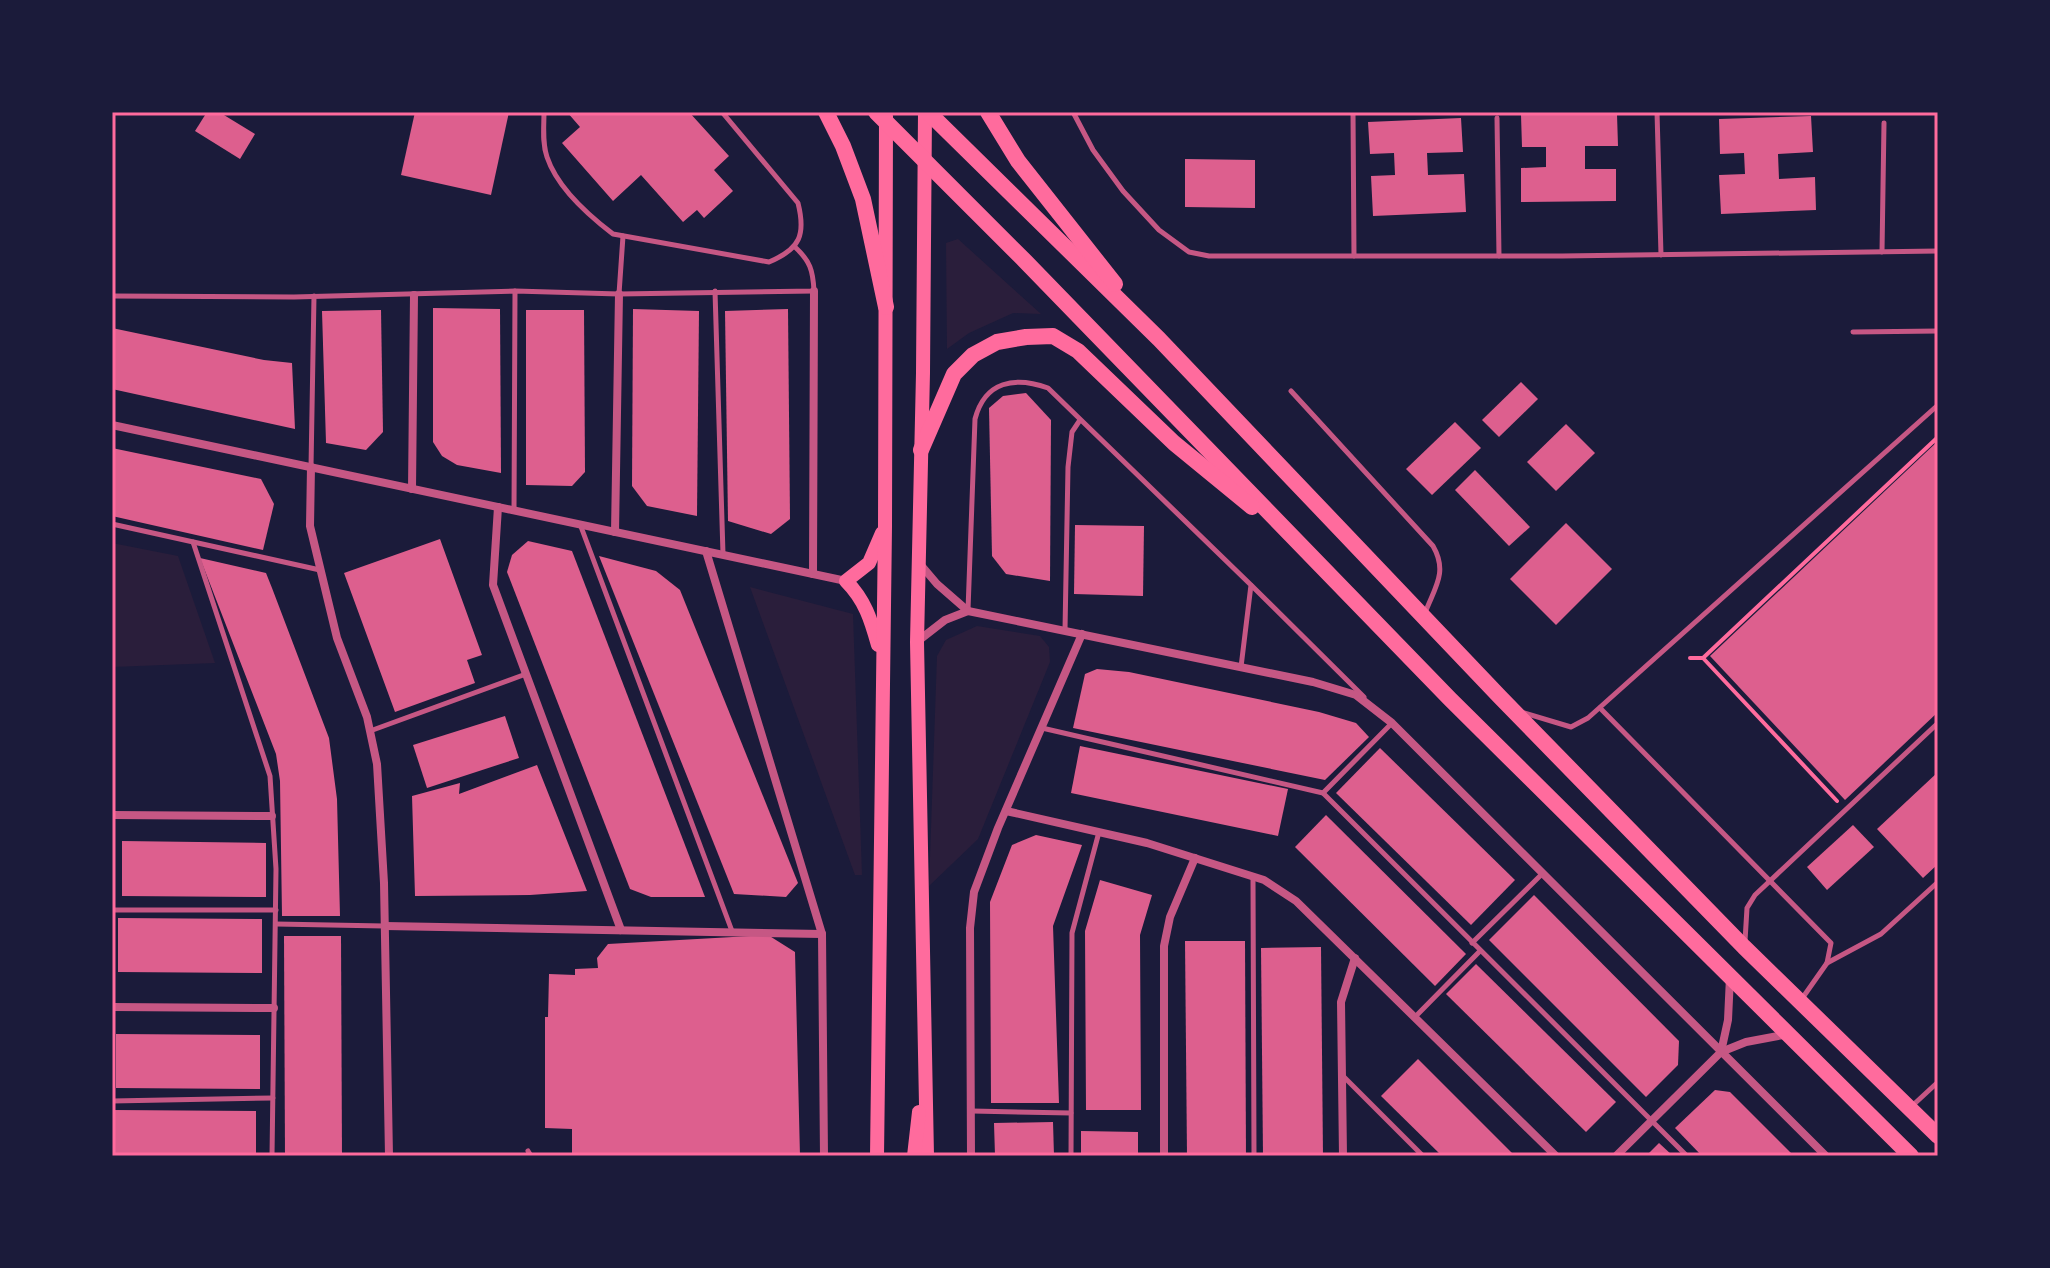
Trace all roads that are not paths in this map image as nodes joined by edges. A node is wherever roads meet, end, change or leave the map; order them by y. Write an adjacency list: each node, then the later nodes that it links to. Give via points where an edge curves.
1 (544, 112): 13 (lane, via 546,155 556,176 596,221)
2 (722, 112): 14 (lane, via 798,203 801,236)
3 (826, 112): 27 (main road, via 863,199)
4 (926, 112): 12 (main road); 30 (main road)
5 (988, 112): 30 (main road, via 1018,161)
6 (1073, 112): 18 (lane, via 1123,191 1159,230 1189,252)
7 (1353, 112): 18 (lane)
8 (1657, 112): 17 (lane)
9 (883, 115): 12 (main road); 27 (main road)
10 (1497, 118): 19 (lane)
11 (1884, 123): 16 (lane)
12 (925, 161): 35 (main road); 46 (main road)
13 (623, 236): 14 (lane, via 769,262); 23 (lane)
14 (795, 247): 22 (lane, via 808,259)
15 (1938, 251): 16 (lane)
16 (1882, 252): 17 (lane)
17 (1661, 255): 19 (lane)
18 (1354, 256): 19 (lane)
19 (1499, 256)
20 (515, 291): 23 (lane); 24 (lane); 39 (lane)
21 (715, 291): 22 (lane); 23 (lane); 47 (lane)
22 (814, 291): 50 (street)
23 (619, 294): 43 (street)
24 (414, 295): 26 (lane); 37 (street)
25 (112, 296): 26 (lane)
26 (314, 296): 36 (lane)
27 (886, 307): 42 (main road)
28 (1938, 331): 29 (lane)
29 (1853, 332)
30 (1159, 339): 54 (main road)
31 (1291, 391): 54 (lane, via 1433,546 1442,570)
32 (1938, 405): 61 (lane)
33 (1080, 420): 52 (lane); 53 (lane, via 1048,388 1030,381 1011,382 989,392 979,404); 55 (lane, via 1072,432 1068,467)
34 (112, 425): 36 (street)
35 (921, 450): 46 (main road, via 954,374 973,355 997,342 1053,336 1078,351 1174,443); 48 (main road)
36 (311, 467): 37 (street); 49 (street, via 310,526)
37 (412, 489): 38 (street)
38 (498, 507): 39 (street); 60 (street, via 493,585)
39 (514, 510): 41 (street)
40 (112, 524): 44 (lane)
41 (580, 524): 43 (street); 83 (lane)
42 (885, 527): 51 (main road, via 869,563); 58 (main road)
43 (615, 532): 45 (street)
44 (193, 542): 49 (lane); 71 (lane, via 270,776)
45 (706, 551): 47 (street); 84 (street)
46 (1309, 554): 90 (main road)
47 (723, 555): 50 (street)
48 (919, 564): 53 (street); 57 (main road)
49 (320, 570): 67 (street)
50 (813, 574): 51 (street)
51 (846, 581): 58 (main road, via 865,604)
52 (1251, 585): 59 (lane); 62 (lane)
53 (968, 611): 55 (street); 57 (street, via 945,620)
54 (1423, 616): 63 (main road)
55 (1065, 630): 56 (street)
56 (1082, 634): 59 (street); 66 (street)
57 (917, 642): 97 (main road)
58 (883, 661): 110 (main road)
59 (1241, 667): 62 (street, via 1344,690)
60 (526, 674): 67 (lane); 82 (street)
61 (1600, 708): 63 (lane, via 1571,727); 76 (lane)
62 (1376, 709): 64 (street)
63 (1512, 709): 86 (main road)
64 (1392, 723): 68 (lane); 74 (street)
65 (1938, 723): 76 (lane)
66 (1042, 728): 68 (lane); 69 (street)
67 (370, 731): 81 (street, via 378,777)
68 (1323, 793): 85 (lane)
69 (1006, 811): 72 (street); 103 (street, via 974,892)
70 (112, 815): 71 (street)
71 (272, 816): 79 (lane)
72 (1099, 832): 73 (street); 104 (lane, via 1072,933)
73 (1195, 858): 75 (street); 115 (street, via 1164,946)
74 (1542, 873): 85 (lane); 96 (street)
75 (1253, 877): 88 (street, via 1296,901); 116 (lane)
76 (1770, 880): 86 (lane, via 1747,908); 89 (lane, via 1831,943)
77 (1938, 882): 89 (lane, via 1881,934)
78 (112, 910): 79 (lane)
79 (276, 910): 80 (lane)
80 (276, 924): 81 (lane); 93 (lane)
81 (385, 926): 82 (street); 108 (street)
82 (621, 930): 83 (street)
83 (732, 931): 84 (street)
84 (822, 934): 109 (street)
85 (1472, 943): 87 (lane)
86 (1744, 947): 91 (main road)
87 (1480, 951): 94 (lane); 105 (lane)
88 (1355, 958): 94 (street); 98 (street, via 1341,1002)
89 (1827, 963): 91 (lane)
90 (1730, 976): 95 (main road); 96 (street)
91 (1800, 1001): 102 (main road)
92 (112, 1007): 93 (street)
93 (274, 1008): 100 (lane)
94 (1415, 1017): 119 (street)
95 (1790, 1034): 96 (street); 123 (main road)
96 (1721, 1052): 105 (street); 122 (street)
97 (925, 1060): 111 (main road); 112 (main road)
98 (1341, 1074): 117 (street); 118 (lane)
99 (1938, 1082): 102 (lane)
100 (273, 1098): 101 (lane); 107 (lane)
101 (112, 1101)
102 (1910, 1108): 106 (main road)
103 (971, 1111): 104 (lane); 113 (street)
104 (1071, 1113): 114 (lane)
105 (1651, 1121): 120 (street); 121 (lane)
106 (1938, 1136)
107 (272, 1156)
108 (389, 1156)
109 (824, 1156)
110 (877, 1156)
111 (914, 1156)
112 (927, 1156)
113 (971, 1156)
114 (1071, 1156)
115 (1164, 1156)
116 (1254, 1156)
117 (1343, 1156)
118 (1423, 1156)
119 (1556, 1156)
120 (1616, 1156)
121 (1687, 1156)
122 (1826, 1156)
123 (1911, 1156)

